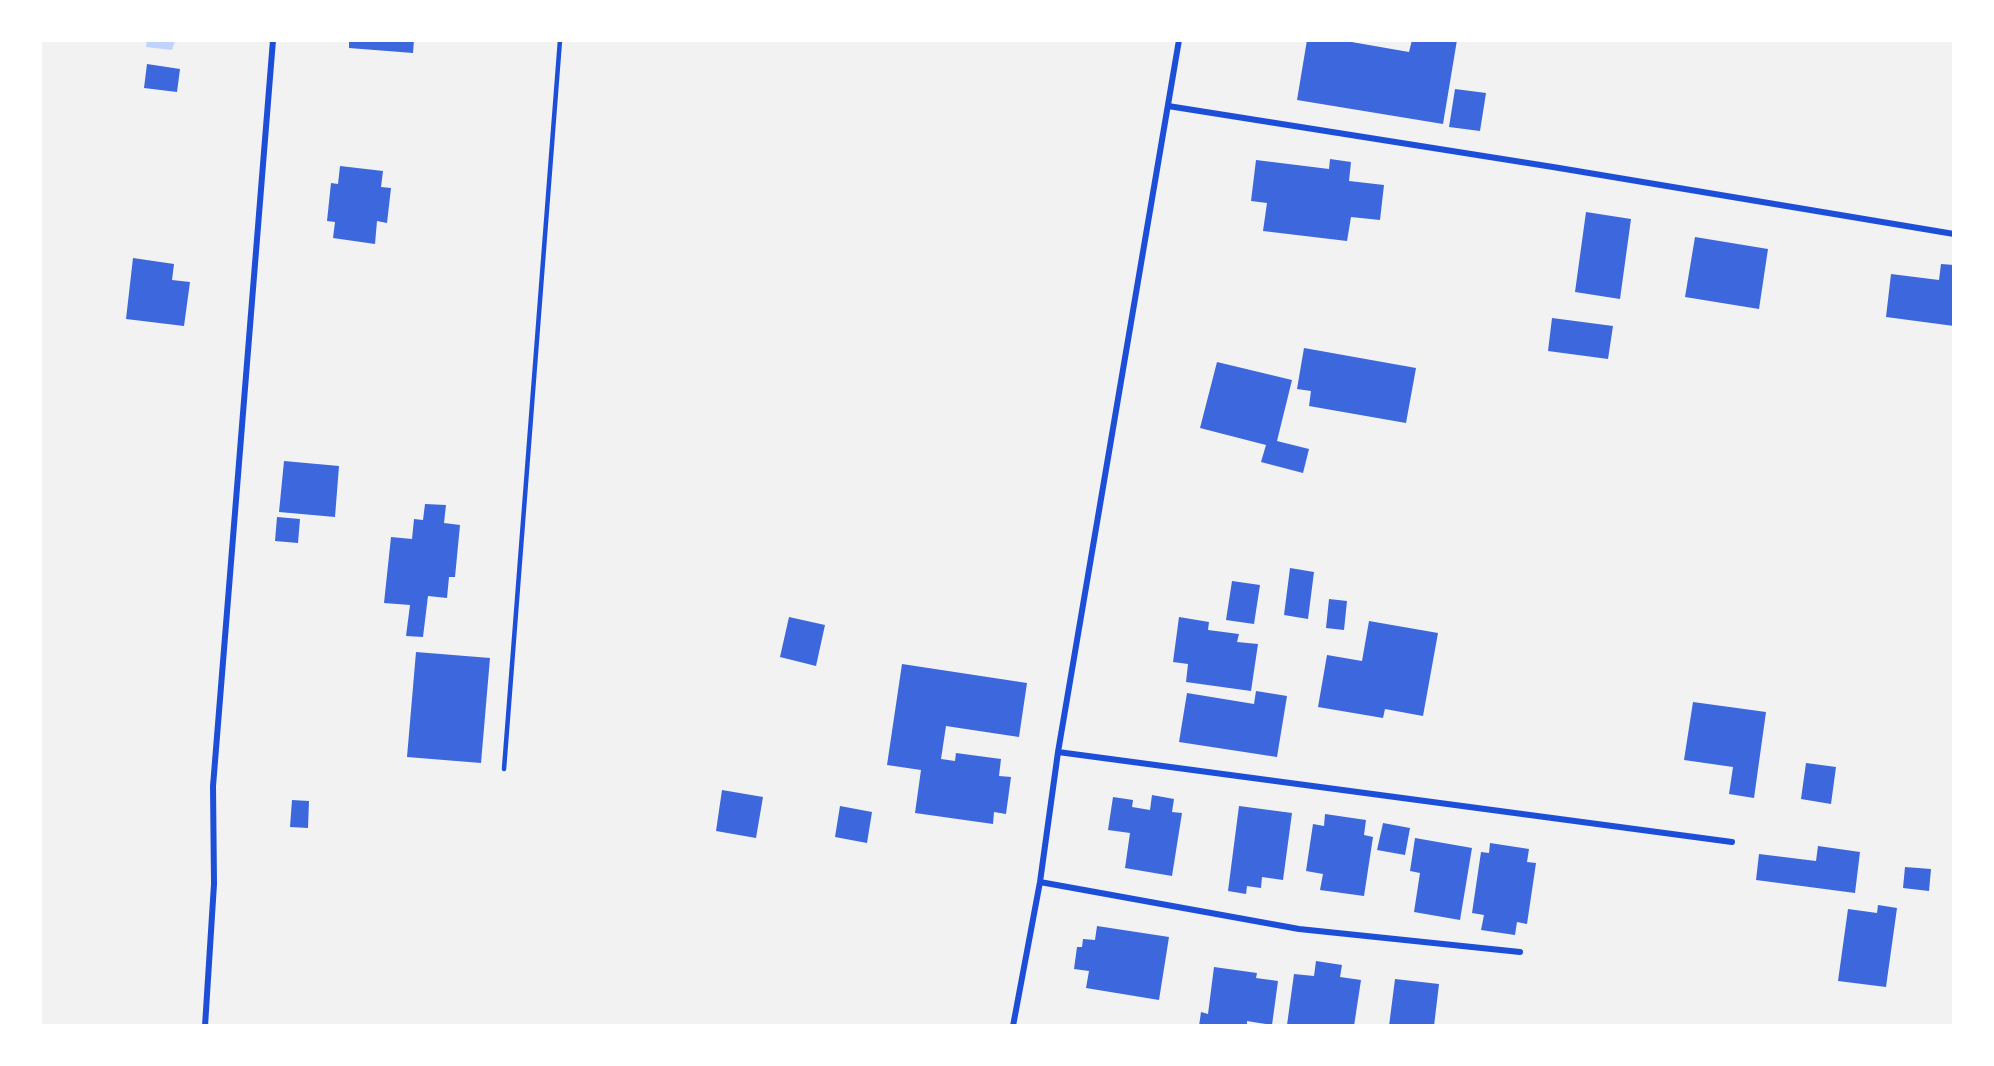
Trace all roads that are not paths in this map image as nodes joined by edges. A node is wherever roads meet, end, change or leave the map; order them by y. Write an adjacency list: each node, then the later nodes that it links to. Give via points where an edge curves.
1 (273, 40): 11 (street, via 213,786 214,884)
2 (560, 40): 7 (lane)
3 (1179, 40): 4 (street)
4 (1168, 106): 5 (street); 6 (street)
5 (1953, 234)
6 (1058, 752): 8 (street); 9 (street)
7 (504, 769)
8 (1732, 842)
9 (1040, 882): 10 (street, via 1299,929); 12 (street)
10 (1520, 952)
11 (205, 1026)
12 (1013, 1026)

